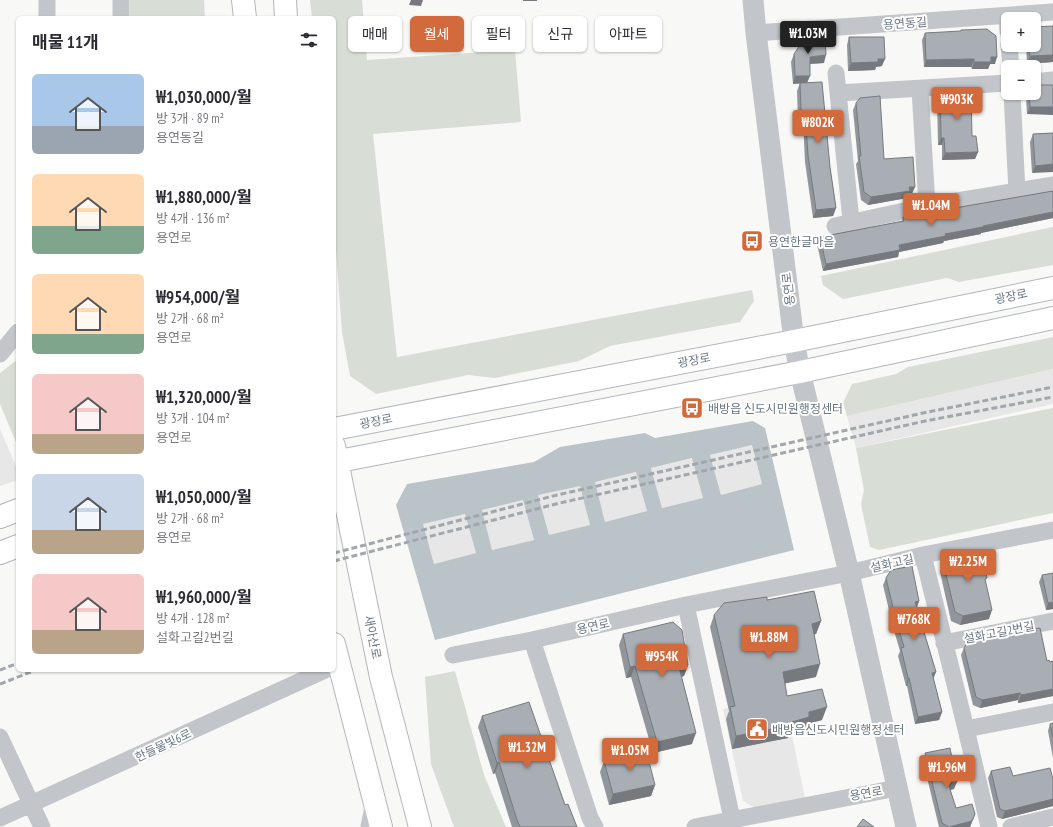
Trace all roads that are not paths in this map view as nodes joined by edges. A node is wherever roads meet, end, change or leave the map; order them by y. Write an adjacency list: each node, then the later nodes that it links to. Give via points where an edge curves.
1 (47, 0): 8 (street)
2 (121, 0): 9 (street)
3 (243, 0): 10 (main road)
4 (285, 0): 11 (main road)
5 (753, 0): 13 (street, 용연로)
6 (1053, 12): 7 (street, 용연동길)
7 (1041, 15)
8 (47, 16)
9 (121, 16)
10 (245, 16)
11 (286, 16)
12 (1001, 23): 13 (street, 용연동길)
13 (756, 33): 29 (street, 용연로)
14 (836, 74): 19 (street)
15 (1053, 80): 16 (street)
16 (1041, 81)
17 (1001, 83): 18 (street)
18 (920, 89): 19 (street); 23 (street)
19 (838, 93): 24 (street)
20 (1012, 100): 22 (street)
21 (1053, 185): 22 (street)
22 (1017, 192): 23 (street)
23 (927, 206): 24 (street)
24 (851, 221): 25 (street)
25 (835, 226)
26 (1053, 288): 29 (main road, 광장로)
27 (1053, 318): 31 (main road)
28 (16, 334): 30 (street)
29 (794, 340): 31 (street, 용연로); 32 (main road, 광장로)
30 (0, 354)
31 (800, 372): 33 (main road); 41 (street, 용연로)
32 (336, 429)
33 (336, 456)
34 (336, 461): 61 (main road, 새아산로, via 381,677)
35 (16, 511): 36 (main road)
36 (0, 516)
37 (1053, 530): 40 (street, 설화고길)
38 (16, 547): 39 (main road)
39 (0, 553)
40 (923, 555): 41 (street, 설화고길); 45 (street)
41 (849, 573): 42 (street, 용연로); 52 (street, 용연로)
42 (686, 605): 44 (street, 용연로); 57 (street)
43 (1053, 621): 45 (street, 설화고길2번길)
44 (532, 640): 46 (street, 용연로); 62 (street)
45 (944, 643): 50 (street)
46 (453, 655)
47 (336, 671): 53 (main road)
48 (310, 672): 54 (street, 한들물빛6로)
49 (1053, 712): 50 (street)
50 (966, 729): 65 (street)
51 (0, 737): 54 (street)
52 (897, 788): 57 (street, 용연로); 64 (street, 용연로)
53 (374, 802): 59 (street); 60 (main road)
54 (32, 805): 56 (street, 한들물빛6로); 58 (street)
55 (1053, 817): 66 (street)
56 (0, 818)
57 (732, 819): 63 (street, 용연로)
58 (42, 827)
59 (369, 827)
60 (381, 827)
61 (420, 827)
62 (595, 827)
63 (694, 827)
64 (906, 827)
65 (989, 827)
66 (1011, 827)

